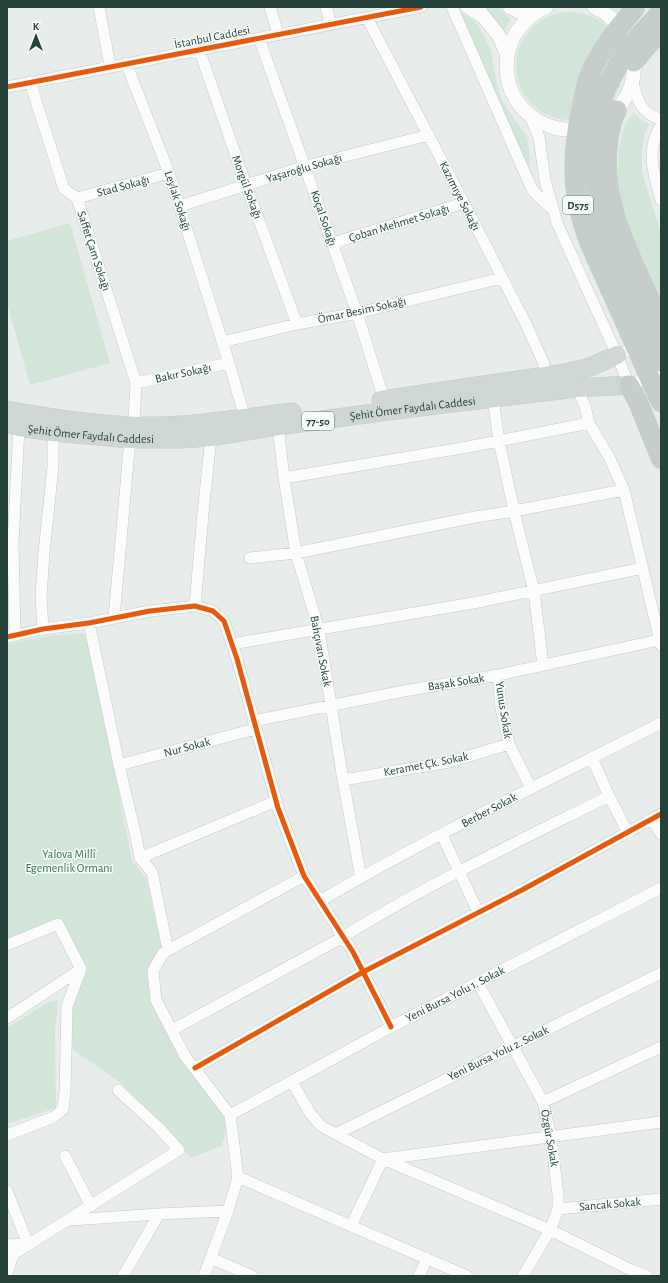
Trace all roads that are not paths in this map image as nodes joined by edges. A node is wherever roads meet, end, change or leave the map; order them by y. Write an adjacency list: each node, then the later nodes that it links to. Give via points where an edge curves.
1 (99, 7): 24 (street)
2 (270, 7): 18 (street)
3 (326, 7): 16 (street, via 329,18)
4 (421, 7): 14 (street, İstanbul Caddesi)
5 (452, 7): 40 (street, via 530,185)
6 (466, 7): 15 (street)
7 (476, 7): 15 (street)
8 (510, 7): 13 (street)
9 (546, 7): 13 (street)
10 (594, 7): 22 (street, via 616,21 625,33 632,47)
11 (636, 7): 58 (highway, D575, bridge, via 599,57 590,74 574,150 575,191 580,219 589,242)
12 (661, 12): 49 (highway, D575, bridge, via 627,49 605,90 598,119 593,162 598,204 606,231)
13 (531, 15): 21 (street, via 520,26)
14 (367, 18): 16 (street, İstanbul Caddesi); 32 (street, Kazımıye Sokağı)
15 (487, 21): 21 (street, via 499,36)
16 (327, 25): 18 (street, İstanbul Caddesi)
17 (661, 32): 22 (highway)
18 (278, 34): 19 (street, İstanbul Caddesi)
19 (259, 38): 20 (street, İstanbul Caddesi); 33 (street, Koçal Sokağı)
20 (199, 49): 23 (street, İstanbul Caddesi); 35 (street, Morgül Sokağı)
21 (507, 54): 29 (street, via 508,82 520,106)
22 (634, 62): 26 (street)
23 (126, 63): 24 (street, İstanbul Caddesi); 34 (street, Leylak Sokağı)
24 (110, 66): 25 (street, İstanbul Caddesi)
25 (30, 82): 27 (street, İstanbul Caddesi); 36 (street, Saffet Çam Sokağı, via 64,189)
26 (633, 82): 28 (street); 30 (street, via 639,104 647,113)
27 (7, 87)
28 (617, 110): 29 (street, via 594,125 568,130 542,124); 45 (highway, via 612,120 607,154 610,198 621,233)
29 (530, 116): 40 (street, via 539,137 545,180)
30 (661, 119)
31 (661, 126): 37 (street, via 652,148 651,160)
32 (429, 135): 33 (street, Yaşaroğlu Sokağı); 38 (street, Kazımıye Sokağı)
33 (306, 166): 35 (street, Yaşaroğlu Sokağı); 41 (street, Koçal Sokağı)
34 (169, 173): 36 (street, Stad Sokağı); 39 (street, Leylak Sokağı)
35 (246, 185): 39 (street, Yaşaroğlu Sokağı); 44 (street, Morgül Sokağı)
36 (77, 198): 53 (street, Saffet Çam Sokağı)
37 (661, 200)
38 (464, 203): 41 (street, Çoban Mehmet Sokağı); 42 (street, Kazımıye Sokağı)
39 (180, 206): 47 (street, Leylak Sokağı)
40 (553, 209): 48 (street, via 566,244)
41 (333, 243): 43 (street, Koçal Sokağı)
42 (502, 278): 43 (street, Ömar Besim Sokağı); 52 (street, Kazımıye Sokağı, via 544,364)
43 (357, 313): 44 (street, Ömar Besim Sokağı); 57 (street, Koçal Sokağı)
44 (297, 324): 47 (street, Ömar Besim Sokağı)
45 (661, 324)
46 (661, 338): 48 (street)
47 (222, 342): 50 (street, Leylak Sokağı)
48 (617, 355): 52 (main road, Şehit Ömer Faydalı Caddesi / 77-50, via 590,367); 54 (street)
49 (661, 362)
50 (229, 363): 53 (street, Bakır Sokağı); 60 (street, Leylak Sokağı)
51 (661, 374): 54 (street)
52 (543, 377): 57 (main road, Şehit Ömer Faydalı Caddesi / 77-50)
53 (136, 383): 65 (street, Saffet Çam Sokağı, via 134,421)
54 (629, 385): 55 (main road, Şehit Ömer Faydalı Caddesi / 77-50); 68 (highway)
55 (577, 388): 56 (main road, Şehit Ömer Faydalı Caddesi / 77-50); 61 (street)
56 (493, 398): 63 (main road, Şehit Ömer Faydalı Caddesi / 77-50); 67 (street)
57 (384, 399): 60 (main road, Şehit Ömer Faydalı Caddesi / 77-50)
58 (661, 403)
59 (7, 410): 65 (main road, Şehit Ömer Faydalı Caddesi / 77-50)
60 (244, 418): 65 (main road, Şehit Ömer Faydalı Caddesi / 77-50, via 168,425)
61 (589, 423): 67 (street); 70 (street)
62 (13, 425): 64 (main road, Şehit Ömer Faydalı Caddesi / 77-50); 81 (street)
63 (278, 426): 66 (main road, Şehit Ömer Faydalı Caddesi / 77-50); 69 (street, Bahçıvan Sokak)
64 (53, 432): 65 (main road, Şehit Ömer Faydalı Caddesi / 77-50); 79 (street, via 53,466 41,597)
65 (130, 432): 66 (main road, Şehit Ömer Faydalı Caddesi / 77-50, via 181,439); 77 (street, Saffet Çam Sokağı)
66 (211, 437): 76 (street)
67 (499, 441): 69 (street); 71 (street)
68 (661, 459)
69 (284, 478): 72 (street, Bahçıvan Sokak)
70 (624, 490): 71 (street); 74 (street)
71 (514, 511): 72 (street, via 475,516); 75 (street)
72 (296, 553): 73 (street); 80 (street, Bahçıvan Sokak)
73 (250, 558)
74 (643, 568): 75 (street); 82 (street)
75 (534, 591): 80 (street); 84 (street)
76 (195, 606): 77 (street); 83 (street, via 213,611 224,621)
77 (114, 618): 78 (street)
78 (89, 623): 79 (street); 91 (street)
79 (43, 629): 81 (street)
80 (319, 630): 83 (street); 86 (street, Bahçıvan Sokak)
81 (11, 636)
82 (660, 642): 84 (street, Başak Sokak)
83 (232, 644): 88 (street)
84 (543, 666): 85 (street, Başak Sokak)
85 (498, 675): 86 (street, Başak Sokak); 89 (street, Yunus Sokak, via 501,708)
86 (331, 706): 88 (street, Başak Sokak); 92 (street, Bahçıvan Sokak)
87 (661, 723): 90 (street, Berber Sokak)
88 (254, 725): 91 (street, Nur Sokak); 95 (street)
89 (509, 744): 92 (street, Keramet Çk. Sokak, via 449,762); 93 (street, Yunus Sokak)
90 (592, 758): 93 (street, Berber Sokak); 94 (street)
91 (119, 765): 100 (street)
92 (343, 780): 103 (street, Bahçıvan Sokak)
93 (530, 788): 99 (street, Berber Sokak)
94 (609, 796): 97 (street); 101 (street)
95 (276, 801): 100 (street); 102 (street)
96 (656, 817): 97 (street); 98 (street)
97 (628, 833): 106 (street)
98 (661, 834)
99 (442, 835): 101 (street); 103 (street, Berber Sokak)
100 (140, 858): 109 (street, via 152,872)
101 (458, 872): 106 (street); 107 (street)
102 (304, 876): 105 (street); 109 (street)
103 (360, 878): 105 (street, Berber Sokak)
104 (661, 888): 113 (street, Yeni Bursa Yolu 1. Sokak)
105 (320, 901): 107 (street)
106 (478, 912): 111 (street)
107 (343, 937): 111 (street); 116 (street)
108 (7, 946): 110 (street, via 58,924)
109 (168, 950): 116 (street, via 163,953 153,971 156,1000)
110 (81, 969): 114 (street); 126 (street, via 67,1006 63,1109 54,1117)
111 (362, 972): 115 (street); 119 (street)
112 (661, 973): 117 (street, Yeni Bursa Yolu 2. Sokak)
113 (478, 983): 115 (street, Yeni Bursa Yolu 1. Sokak); 117 (street, Özgür Sokak)
114 (7, 1018)
115 (391, 1027): 120 (street, Yeni Bursa Yolu 1. Sokak)
116 (172, 1030): 119 (street, via 185,1056)
117 (512, 1046): 122 (street, Özgür Sokak); 125 (street, Yeni Bursa Yolu 2. Sokak)
118 (661, 1047): 122 (street)
119 (195, 1068): 123 (street)
120 (292, 1082): 123 (street, Yeni Bursa Yolu 1. Sokak); 125 (street, via 310,1113 321,1126)
121 (118, 1090): 133 (street, via 160,1128 179,1150)
122 (543, 1102): 127 (street, Özgür Sokak)
123 (230, 1115): 130 (street)
124 (661, 1122): 127 (street)
125 (336, 1134): 129 (street)
126 (7, 1135)
127 (551, 1137): 129 (street); 134 (street, Özgür Sokak)
128 (65, 1156): 133 (street)
129 (383, 1159): 138 (street); 139 (street)
130 (238, 1177): 135 (street); 138 (street)
131 (7, 1191): 140 (street)
132 (661, 1199): 134 (street, Sancak Sokak)
133 (91, 1206): 137 (street)
134 (558, 1209): 139 (street, Özgür Sokak)
135 (228, 1211): 136 (street); 142 (street)
136 (159, 1214): 137 (street); 146 (street)
137 (70, 1220): 140 (street)
138 (351, 1226): 143 (street)
139 (550, 1230): 144 (street); 151 (street, Özgür Sokak)
140 (28, 1244): 141 (street)
141 (9, 1252): 145 (street)
142 (211, 1258): 147 (street); 148 (street)
143 (427, 1258): 149 (street); 150 (street)
144 (628, 1273): 152 (street)
145 (7, 1275)
146 (123, 1276)
147 (204, 1276)
148 (252, 1276)
149 (419, 1276)
150 (467, 1276)
151 (523, 1276)
152 (647, 1276)

